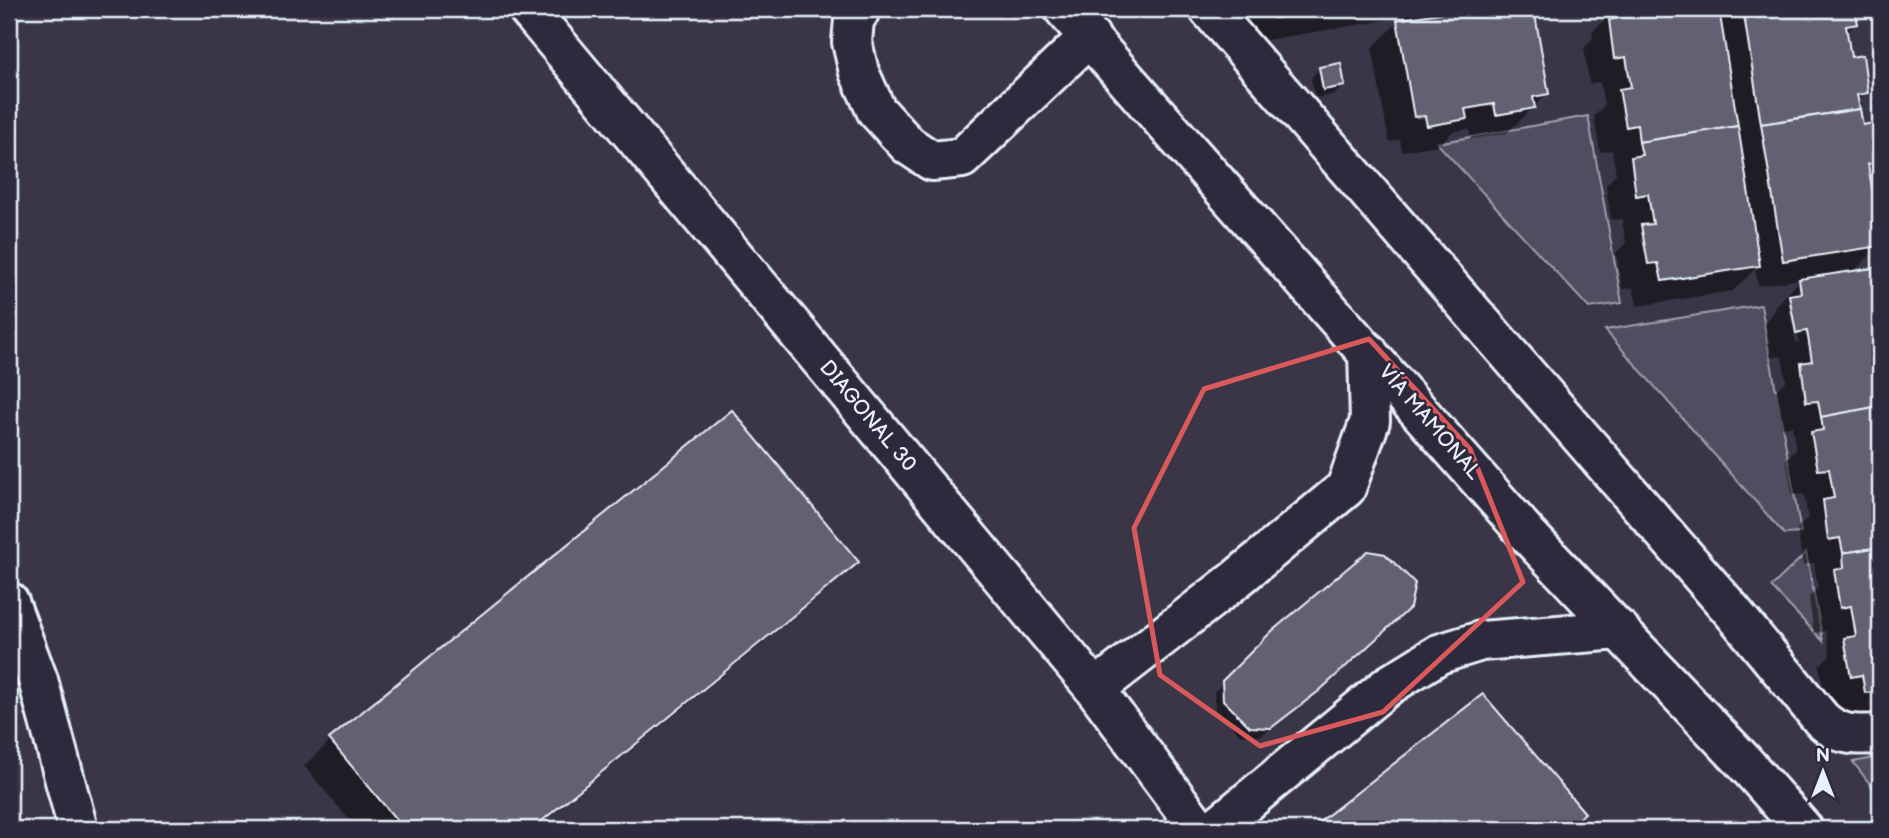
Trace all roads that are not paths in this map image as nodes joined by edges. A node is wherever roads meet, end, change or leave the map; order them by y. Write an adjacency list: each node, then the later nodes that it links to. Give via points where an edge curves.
1 (528, 9): 8 (street, DIAGONAL 30)
2 (861, 9): 4 (street, via 854,20 852,42 876,110 908,145 932,161 962,158)
3 (1209, 9): 9 (street, via 1822,720 1834,731)
4 (1077, 22): 5 (street, VÍA MAMONAL)
5 (1368, 352): 7 (street, VÍA MAMONAL, via 1528,535); 8 (street, via 1370,421 1346,488)
6 (9, 602): 10 (street, via 38,680)
7 (1620, 630): 12 (street, via 1481,641 1439,654 1389,685); 13 (street, VÍA MAMONAL)
8 (1095, 689): 11 (street, DIAGONAL 30)
9 (1880, 734)
10 (78, 829)
11 (1199, 829)
12 (1214, 829)
13 (1803, 829)

